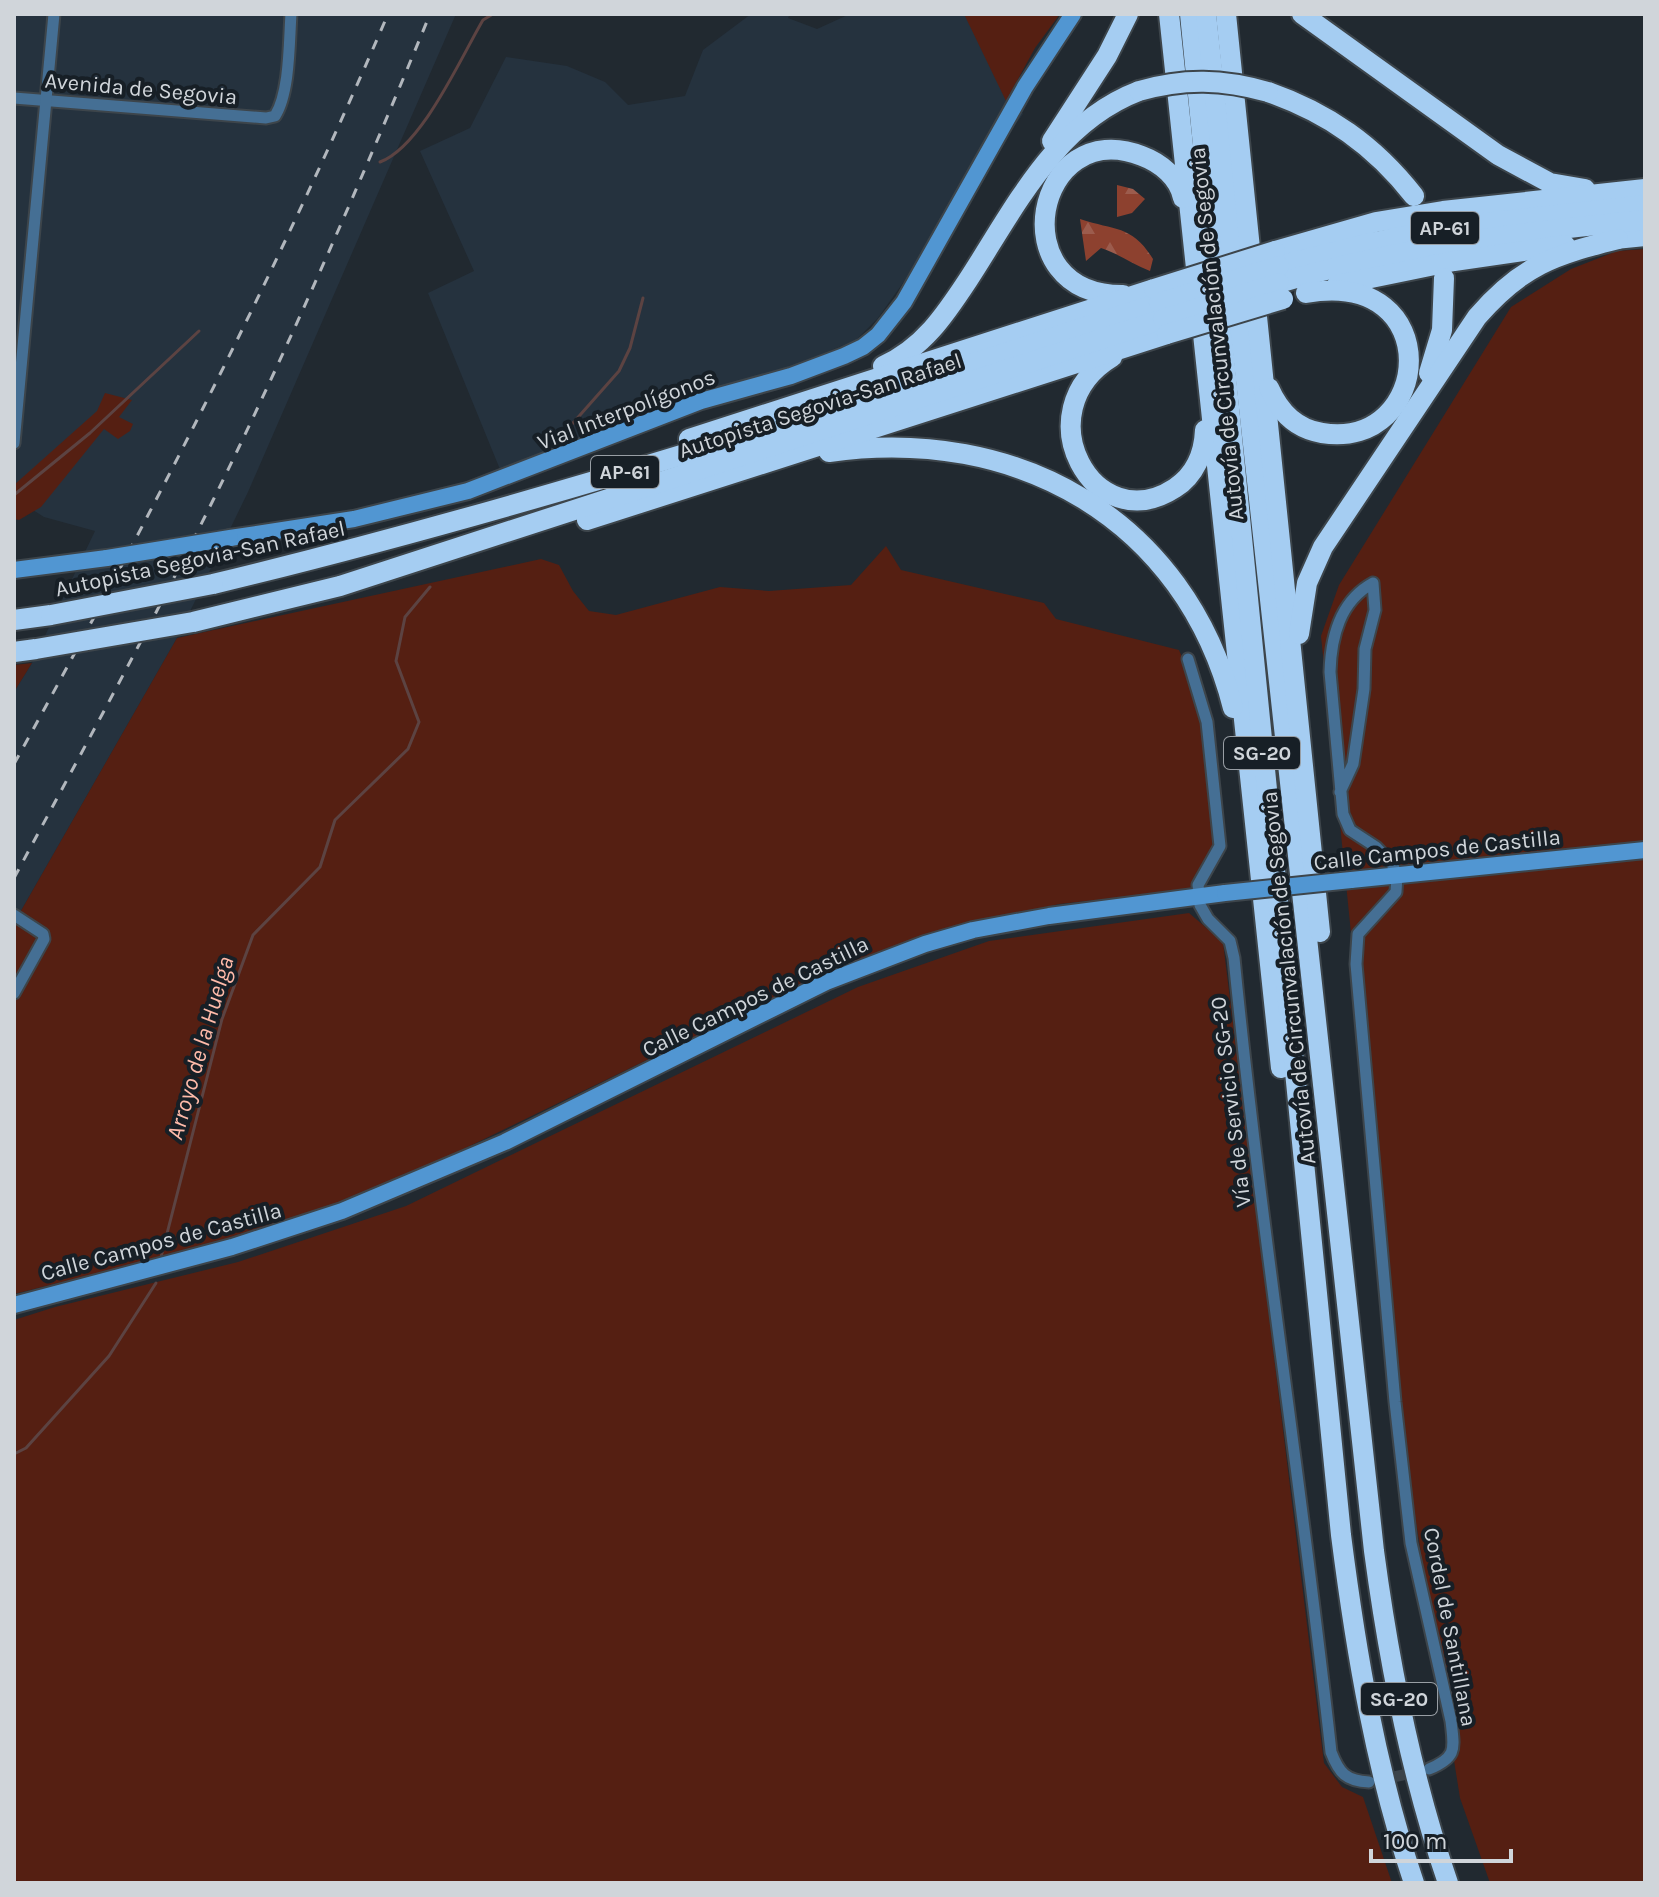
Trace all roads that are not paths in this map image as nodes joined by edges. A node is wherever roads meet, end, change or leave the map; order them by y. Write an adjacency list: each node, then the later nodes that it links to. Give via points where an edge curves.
1 (54, 14): 11 (street)
2 (291, 14): 11 (street, Avenida de Segovia, via 275,116)
3 (1073, 14): 33 (main road, Vial Interpolígonos, bridge, via 1025,87 904,302 863,347 791,376 701,401 468,491 354,519)
4 (1128, 14): 24 (highway, via 1107,56)
5 (1169, 14): 17 (highway)
6 (1190, 14): 48 (highway, Autovía de Circunvalación de Segovia / SG-20)
7 (1206, 14): 46 (highway, Autovía de Circunvalación de Segovia / SG-20)
8 (1226, 14): 26 (highway)
9 (1302, 14): 13 (highway, via 1528,173 1573,188)
10 (14, 98): 11 (street, Avenida de Segovia)
11 (47, 100): 29 (street)
12 (1645, 189): 13 (highway)
13 (1616, 191): 20 (highway, via 1376,222)
14 (1414, 196): 24 (highway, bridge, via 1355,136 1311,109 1268,92 1203,80 1139,91 1097,112 1056,150)
15 (1645, 205): 20 (highway, Autopista Segovia-San Rafael / AP-61, via 1448,227 1366,244)
16 (1645, 220): 20 (highway, Autopista Segovia-San Rafael / AP-61, via 1449,243)
17 (1190, 227): 23 (highway, via 1176,183 1163,168 1129,151 1098,152 1066,167 1047,198 1043,227 1061,270 1082,286 1129,295); 27 (highway)
18 (1645, 236): 19 (highway)
19 (1618, 239): 22 (highway, via 1454,261); 30 (highway, via 1552,257 1507,285 1477,317)
20 (1279, 275): 22 (highway); 23 (highway, Autopista Segovia-San Rafael / AP-61, bridge); 23 (highway, bridge)
21 (1444, 278): 30 (highway, via 1444,318 1434,360)
22 (1306, 293): 26 (highway, via 1359,293 1396,320 1410,358 1405,388 1391,412 1345,434 1314,432 1300,425 1272,395)
23 (1161, 312): 25 (highway); 28 (highway); 32 (highway, Autopista Segovia-San Rafael / AP-61); 34 (highway, Autopista Segovia-San Rafael / AP-61)
24 (926, 337): 28 (highway, via 890,363)
25 (1145, 342): 27 (highway, via 1093,371 1070,414 1070,437 1079,464 1112,493 1133,499 1157,497 1188,478 1203,447); 31 (highway)
26 (1260, 345): 38 (highway)
27 (1206, 374): 41 (highway)
28 (774, 411): 32 (highway)
29 (15, 440)
30 (1377, 463): 38 (highway, via 1323,547 1307,583 1299,638)
31 (687, 490): 34 (highway, via 472,554); 41 (highway, via 823,453 907,447 984,456 1082,498 1143,545 1173,580 1214,651 1237,725)
32 (342, 553): 35 (highway, Autopista Segovia-San Rafael / AP-61, bridge, via 213,584)
33 (14, 570)
34 (340, 586): 36 (highway, Autopista Segovia-San Rafael / AP-61, bridge, via 193,622)
35 (14, 620)
36 (14, 652)
37 (1188, 659): 43 (street, via 1207,722 1220,846 1198,885)
38 (1300, 738): 46 (highway)
39 (1340, 792): 39 (street, via 1331,652 1346,608 1373,583 1375,610 1365,649 1353,764); 42 (street, via 1350,830 1376,847)
40 (1645, 850): 42 (main road, Calle Campos de Castilla)
41 (1257, 863): 48 (highway, via 1311,1329)
42 (1397, 875): 43 (main road, Calle Campos de Castilla, bridge); 49 (street, Cordel de Santillana, via 1396,892 1358,934 1356,964 1411,1543 1454,1748 1443,1763)
43 (1199, 896): 47 (main road, Calle Campos de Castilla, via 1049,916 925,944 826,982 505,1142 355,1206 232,1247); 50 (street, Vía de Servicio SG-20, via 1208,919 1230,941 1234,958 1331,1752 1344,1777)
44 (14, 915): 45 (street, via 44,939)
45 (14, 993)
46 (1348, 1302): 52 (highway, Autovía de Circunvalación de Segovia / SG-20, via 1389,1648 1411,1755)
47 (14, 1305)
48 (1336, 1492): 51 (highway, Autovía de Circunvalación de Segovia / SG-20, via 1367,1701)
49 (1429, 1769)
50 (1369, 1782)
51 (1414, 1883)
52 (1448, 1883)

